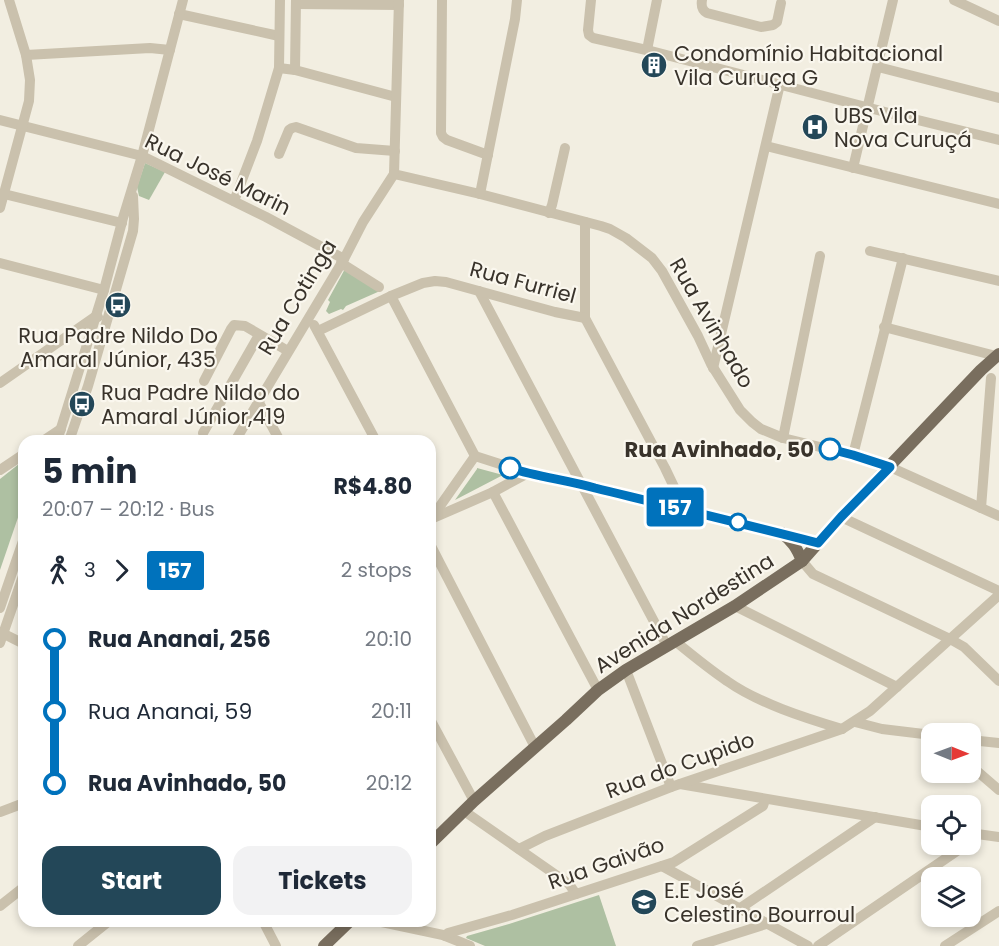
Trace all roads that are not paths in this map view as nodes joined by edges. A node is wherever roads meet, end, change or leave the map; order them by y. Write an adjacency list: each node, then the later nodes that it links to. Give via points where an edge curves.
1 (9, 0): 19 (street)
2 (183, 0): 14 (street)
3 (280, 0): 16 (street)
4 (442, 0): 34 (street, via 441,133 447,140)
5 (517, 0): 34 (street)
6 (591, 0): 18 (street, via 589,35)
7 (657, 0): 18 (street)
8 (702, 0): 13 (street, via 703,11 707,13 761,27 777,22)
9 (893, 0): 20 (street)
10 (954, 0): 15 (street)
11 (296, 2): 12 (street); 22 (street)
12 (399, 2): 24 (street)
13 (781, 3)
14 (179, 14): 16 (street); 17 (street)
15 (999, 21)
16 (279, 36): 21 (street)
17 (170, 50): 19 (street); 35 (street)
18 (647, 50): 23 (street)
19 (26, 55): 28 (street, via 30,80)
20 (878, 67): 25 (street); 26 (street)
21 (279, 68): 22 (street); 41 (street)
22 (295, 69): 24 (street)
23 (780, 84): 26 (street); 30 (street)
24 (396, 97): 32 (street)
25 (999, 98)
26 (868, 108): 29 (street); 36 (street)
27 (0, 120): 28 (street, Rua José Marin)
28 (23, 125): 35 (street, Rua José Marin); 39 (street)
29 (999, 140)
30 (766, 146): 36 (street); 65 (street)
31 (565, 148): 44 (street)
32 (395, 152): 33 (street, via 356,148 296,127 289,130); 37 (street)
33 (279, 154)
34 (488, 154): 40 (street)
35 (142, 156): 38 (street); 41 (street, Rua José Marin)
36 (853, 168): 42 (street)
37 (394, 174): 40 (street, Rua Avinhado); 50 (street, Rua Cotinga)
38 (132, 187): 46 (street); 58 (street, via 133,231)
39 (4, 194): 43 (street); 46 (street)
40 (480, 194): 44 (street, Rua Avinhado)
41 (234, 201): 50 (street, Rua José Marin)
42 (999, 204)
43 (0, 208)
44 (549, 213): 45 (street, Rua Avinhado)
45 (585, 222): 59 (street); 65 (street, Rua Avinhado, via 610,229 652,258)
46 (122, 223): 54 (street)
47 (870, 251): 49 (street)
48 (820, 256): 75 (street)
49 (903, 258): 52 (street); 60 (street)
50 (342, 261): 53 (street, Rua José Marin); 57 (street, Rua Cotinga)
51 (0, 262): 54 (street)
52 (999, 281)
53 (379, 287)
54 (104, 290): 58 (street)
55 (479, 291): 56 (street, Rua Furriel, via 435,280); 59 (street, Rua Furriel); 82 (street)
56 (391, 296): 61 (street, Rua Furriel); 77 (street)
57 (309, 317): 61 (street); 63 (street, Rua Cotinga)
58 (101, 318): 68 (street); 71 (street, via 88,386)
59 (585, 318): 85 (street, Rua Furriel)
60 (884, 327): 64 (street); 76 (street)
61 (318, 331): 74 (street)
62 (259, 335): 63 (street); 67 (street, via 245,326 234,325); 70 (street)
63 (288, 351): 69 (street, Rua Cotinga)
64 (998, 355): 66 (main road, Avenida Nordestina)
65 (713, 368): 75 (street, Rua Avinhado, via 740,410 761,429)
66 (990, 376): 79 (main road, Avenida Nordestina); 84 (street)
67 (204, 381)
68 (0, 383)
69 (258, 401): 72 (street, Rua Cotinga); 73 (street)
70 (203, 433)
71 (67, 435)
72 (238, 435)
73 (277, 435)
74 (373, 435)
75 (783, 438): 76 (street, Rua Avinhado)
76 (853, 455): 79 (street, Rua Avinhado)
77 (475, 456): 81 (street); 86 (street)
78 (18, 458): 80 (street)
79 (890, 467): 84 (street, Rua Avinhado); 89 (main road, Avenida Nordestina)
80 (0, 470)
81 (528, 473): 82 (street); 83 (street)
82 (582, 484): 85 (street); 102 (street)
83 (493, 492): 88 (street); 106 (street)
84 (981, 508): 87 (street, Rua Avinhado)
85 (685, 510): 90 (street)
86 (436, 512)
87 (999, 516)
88 (436, 517)
89 (841, 517): 91 (main road, Avenida Nordestina); 96 (street)
90 (782, 533): 91 (street); 94 (main road, via 796,546)
91 (818, 543): 94 (main road, Avenida Nordestina)
92 (436, 555): 113 (street)
93 (18, 556): 98 (street)
94 (802, 561): 97 (main road, Avenida Nordestina); 100 (street, via 813,574)
95 (18, 589): 99 (street)
96 (999, 593): 100 (street, Rua do Cupido)
97 (735, 606): 102 (main road, Avenida Nordestina); 105 (street)
98 (0, 608)
99 (1, 636): 101 (street)
100 (950, 639): 104 (street, via 964,647); 105 (street, Rua do Cupido)
101 (18, 642)
102 (671, 644): 103 (main road, Avenida Nordestina); 108 (street, via 746,693)
103 (626, 670): 106 (main road, Avenida Nordestina); 115 (street)
104 (999, 681)
105 (897, 687): 107 (street, Rua do Cupido)
106 (598, 690): 113 (main road, Avenida Nordestina)
107 (855, 722): 108 (street, Rua do Cupido); 110 (street)
108 (842, 729): 115 (street, Rua do Cupido)
109 (436, 730): 118 (street)
110 (921, 734)
111 (981, 741): 112 (street)
112 (999, 743)
113 (536, 747): 118 (main road, Avenida Nordestina)
114 (981, 774): 116 (street)
115 (675, 785): 117 (street); 127 (street, Rua do Cupido)
116 (999, 790)
117 (765, 800): 122 (street); 129 (street, Rua Gaivão, via 763,806 720,834)
118 (474, 801): 120 (main road, Avenida Nordestina)
119 (18, 805): 121 (street)
120 (464, 811): 126 (main road, Avenida Nordestina); 127 (street)
121 (0, 812)
122 (875, 817): 123 (street); 133 (street)
123 (921, 824)
124 (981, 835): 125 (street)
125 (999, 837)
126 (436, 838)
127 (519, 849): 131 (street, via 569,884)
128 (951, 855): 147 (street)
129 (662, 866): 131 (street, Rua Gaivão); 133 (street)
130 (18, 891): 132 (street)
131 (576, 894): 140 (street, Rua Gaivão)
132 (0, 906)
133 (739, 909): 135 (street)
134 (999, 911): 148 (street)
135 (766, 924): 145 (street); 146 (street)
136 (102, 927): 141 (street)
137 (266, 927): 142 (street)
138 (344, 927): 143 (main road)
139 (405, 927): 140 (street)
140 (446, 936): 144 (street)
141 (78, 946)
142 (276, 946)
143 (324, 946)
144 (470, 946)
145 (697, 946)
146 (808, 946)
147 (818, 946)
148 (945, 946)

